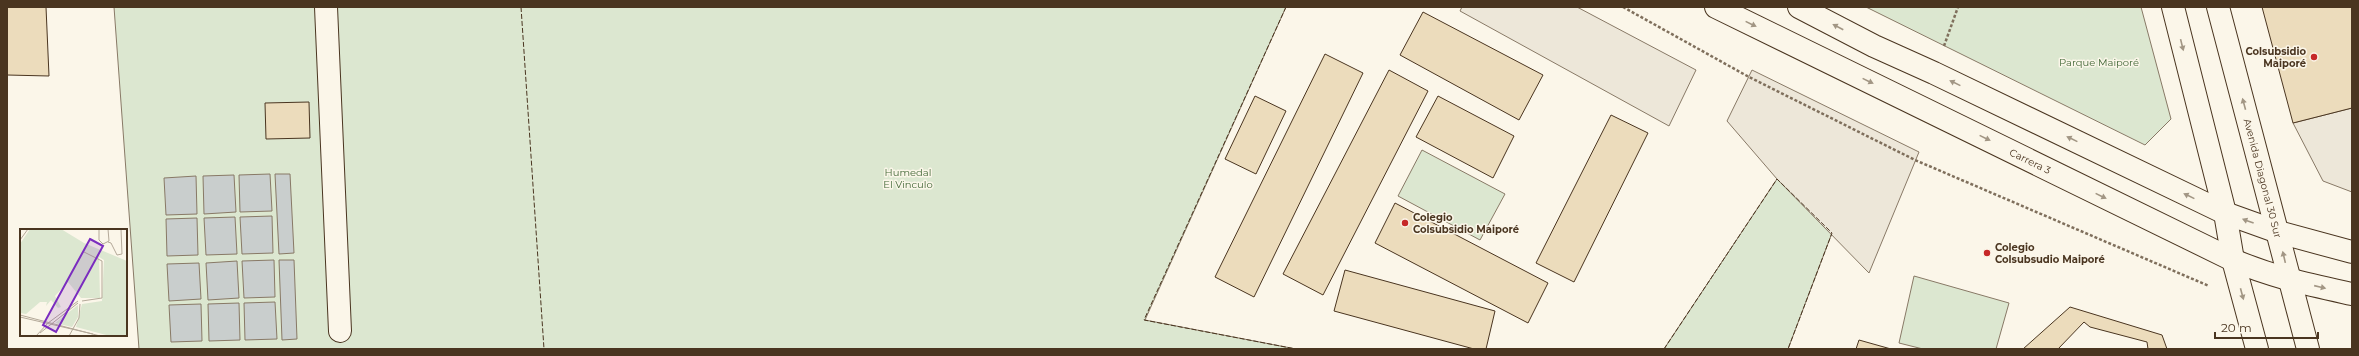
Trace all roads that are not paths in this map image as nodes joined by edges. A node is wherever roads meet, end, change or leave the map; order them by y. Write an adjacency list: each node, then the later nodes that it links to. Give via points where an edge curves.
1 (326, 7): 12 (street)
2 (1716, 7): 9 (street, Carrera 3, one-way to 9)
3 (1799, 7): 6 (street, one-way to 3, via 1874,46)
4 (2173, 7): 6 (street, one-way to 6)
5 (2218, 7): 7 (street, Avenida Diagonal 30 Sur, one-way to 5)
6 (2225, 213): 7 (street, one-way to 6); 9 (street)
7 (2278, 232): 8 (street); 10 (street, Avenida Diagonal 30 Sur, one-way to 7)
8 (2352, 252)
9 (2233, 260): 10 (street, Carrera 3); 13 (street, one-way to 13)
10 (2289, 280): 11 (street, Carrera 3, one-way to 11); 14 (street, Avenida Diagonal 30 Sur)
11 (2352, 294)
12 (340, 331)
13 (2257, 349)
14 (2308, 349)

